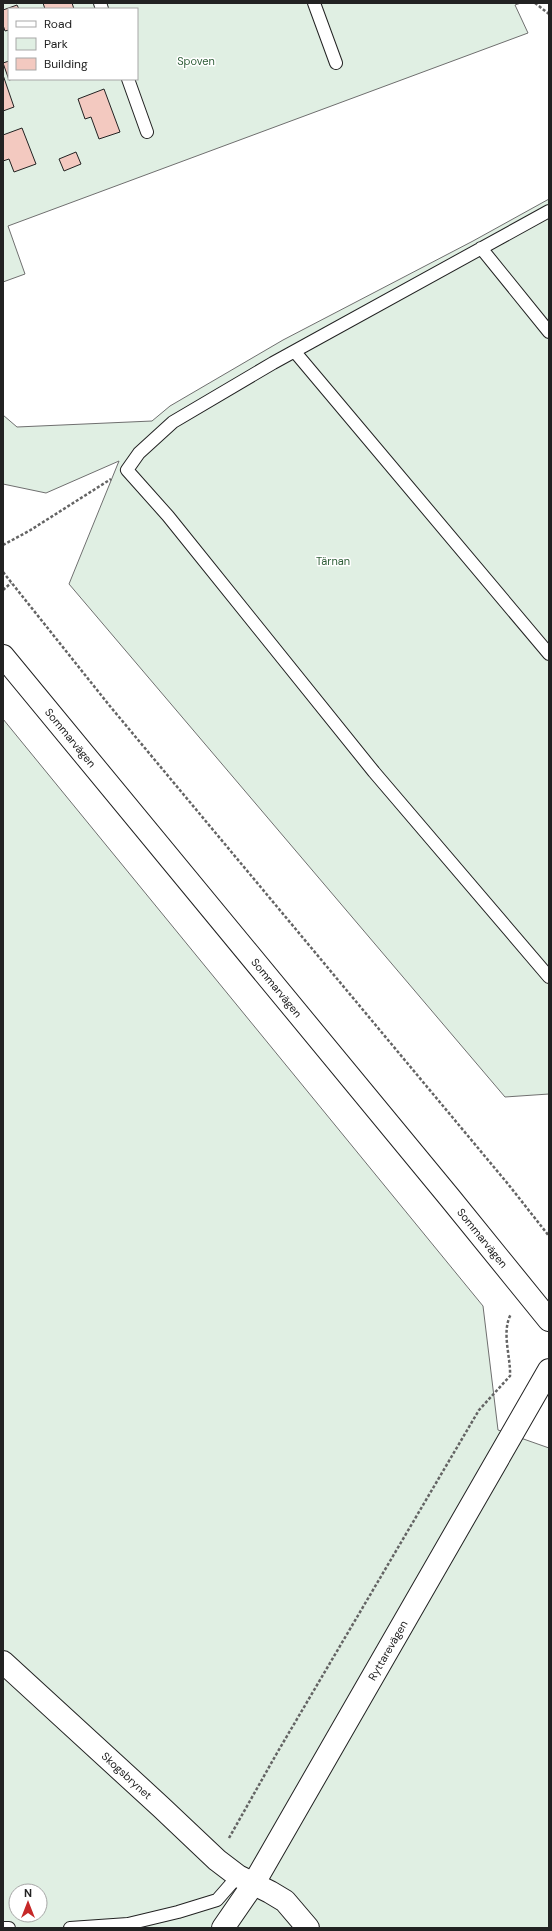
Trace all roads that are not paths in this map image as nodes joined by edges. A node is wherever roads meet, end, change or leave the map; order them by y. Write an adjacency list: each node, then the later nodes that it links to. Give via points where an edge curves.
1 (314, 3): 2 (lane)
2 (336, 63)
3 (128, 80): 4 (lane)
4 (147, 132)
5 (549, 211): 6 (lane)
6 (481, 248): 7 (lane); 8 (lane)
7 (549, 332)
8 (295, 352): 9 (lane); 11 (lane, via 173,422 139,453 126,470 173,522 374,772)
9 (549, 654)
10 (3, 656): 12 (street, Sommarvägen)
11 (549, 977)
12 (549, 1320)
13 (549, 1370): 15 (street, Ryttarevägen)
14 (3, 1662): 15 (street, Skogsbrynet, via 216,1860)
15 (246, 1880): 18 (lane, via 217,1900 178,1912 128,1924); 19 (street, Ryttarevägen); 20 (street, Skogsbrynet, via 285,1901)
16 (3, 1928): 17 (lane)
17 (9, 1928)
18 (70, 1928)
19 (224, 1928)
20 (308, 1928)

